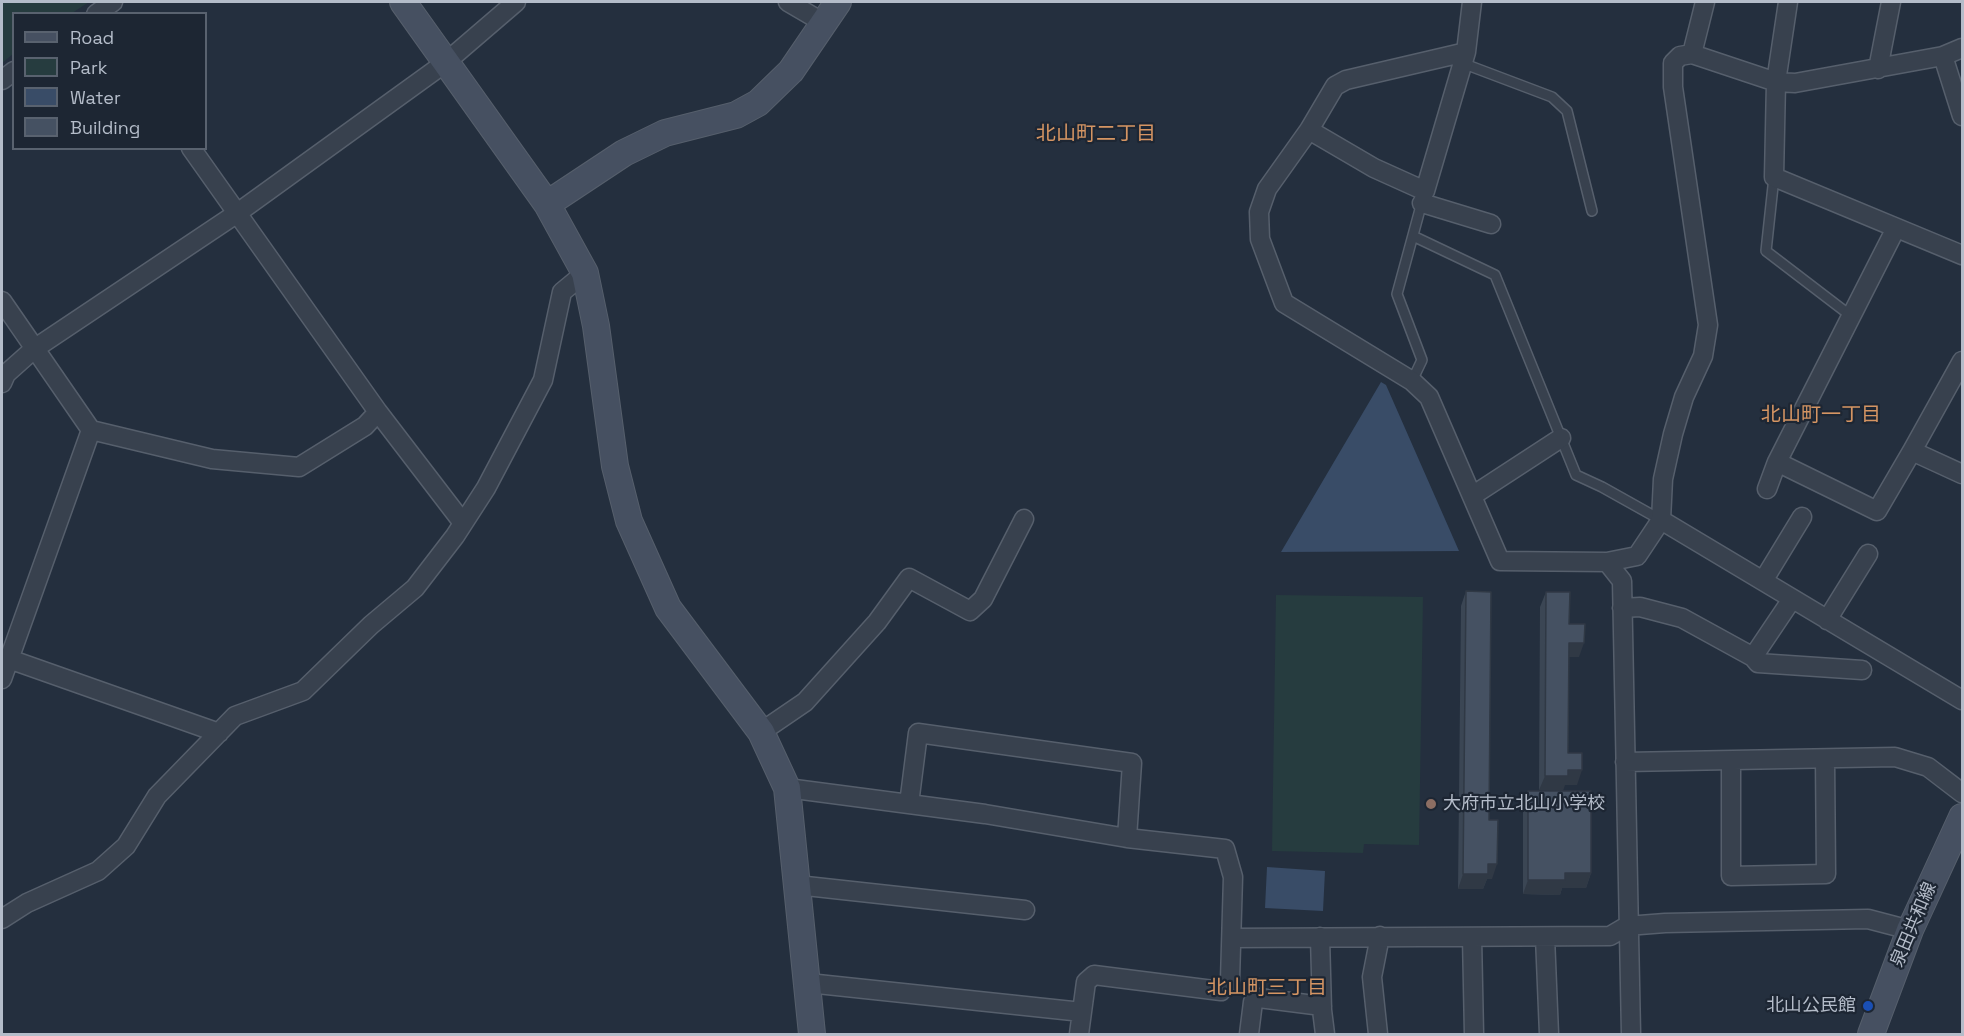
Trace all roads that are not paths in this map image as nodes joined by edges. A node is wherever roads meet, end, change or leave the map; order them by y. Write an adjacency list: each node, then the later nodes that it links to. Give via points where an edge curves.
1 (403, 2): 14 (street)
2 (516, 2): 14 (street)
3 (788, 2): 9 (street)
4 (838, 2): 9 (street)
5 (1472, 2): 13 (street)
6 (1705, 2): 11 (street)
7 (1788, 2): 16 (street)
8 (1891, 2): 15 (street)
9 (824, 23): 22 (street, via 791,71 758,103 736,115 665,132 624,153)
10 (1962, 48): 12 (street)
11 (1692, 54): 16 (street); 46 (street, via 1680,56 1673,63 1673,87 1708,325 1703,356 1684,397 1673,434)
12 (1943, 56): 15 (street); 17 (street)
13 (1464, 57): 18 (street, via 1341,82 1328,95); 21 (street); 23 (lane, via 1552,97 1566,111)
14 (445, 63): 22 (street); 24 (street)
15 (1878, 69): 16 (street, via 1795,83)
16 (1776, 82): 20 (street)
17 (1962, 116)
18 (1309, 130): 21 (street); 34 (street, via 1267,189 1259,212 1260,239 1284,303)
19 (192, 150): 24 (street)
20 (1774, 177): 26 (street); 31 (lane, via 1766,250)
21 (1424, 197): 25 (street); 27 (lane)
22 (547, 204): 29 (street)
23 (1592, 211)
24 (236, 214): 32 (street); 36 (street)
25 (1491, 225)
26 (1896, 228): 28 (street); 31 (street)
27 (1413, 236): 34 (lane, via 1397,294 1422,360); 38 (lane, via 1495,275)
28 (1962, 255)
29 (585, 273): 47 (street, via 562,292 543,380); 59 (street, via 615,466 629,520 679,626)
30 (2, 301): 32 (street)
31 (1851, 316): 40 (street)
32 (34, 349): 35 (street, via 6,374); 37 (street)
33 (1962, 361): 39 (street)
34 (1412, 381): 43 (street, via 1429,398)
35 (2, 383)
36 (378, 412): 37 (street, via 365,426 299,467 212,459); 47 (street)
37 (91, 430): 55 (street)
38 (1561, 438): 43 (street); 46 (lane, via 1576,475)
39 (1912, 452): 40 (street, via 1877,511); 41 (street)
40 (1777, 462): 42 (street)
41 (1962, 474)
42 (1767, 489)
43 (1472, 496): 49 (street, via 1500,561)
44 (1802, 517): 50 (street)
45 (1024, 519): 59 (street, via 983,599 970,611 909,578 877,622 805,702)
46 (1660, 520): 49 (street, via 1637,556); 50 (street)
47 (463, 523): 60 (street, via 415,588 303,691 235,716)
48 (1868, 554): 53 (street)
49 (1607, 562): 52 (street, via 1622,581)
50 (1763, 582): 51 (street)
51 (1792, 599): 53 (street); 54 (street)
52 (1622, 608): 54 (street, via 1640,607 1682,618); 63 (street)
53 (1827, 620): 58 (street)
54 (1753, 657): 56 (street, via 1758,663)
55 (9, 659): 57 (street); 60 (street)
56 (1862, 670)
57 (2, 679)
58 (1962, 700)
59 (761, 732): 64 (street)
60 (219, 733): 71 (street, via 157,796 126,846 98,871 27,903)
61 (1826, 759): 62 (street); 62 (street, via 1826,874 1731,876); 65 (street, via 1895,757 1928,766)
62 (1731, 760): 63 (street)
63 (1625, 762): 72 (street)
64 (787, 788): 66 (street); 69 (street)
65 (1962, 793)
66 (909, 804): 68 (street); 68 (street, via 918,733 1132,763)
67 (1962, 817): 73 (street, 泉田共和線)
68 (1127, 838): 77 (street, via 1225,849 1233,877)
69 (797, 885): 70 (street); 79 (street)
70 (1025, 910)
71 (2, 919)
72 (1627, 926): 73 (street, via 1868,919); 78 (street, via 1610,936); 89 (street)
73 (1910, 930): 90 (street, 泉田共和線)
74 (1380, 936): 75 (street); 76 (street); 86 (street, via 1372,977)
75 (1320, 937): 77 (street); 80 (street)
76 (1472, 937): 78 (street); 87 (street)
77 (1232, 938): 81 (street, via 1230,980 1221,991 1095,975 1086,981)
78 (1545, 938): 88 (street)
79 (808, 983): 81 (street); 82 (street)
80 (1322, 1006): 84 (street, via 1259,998 1253,1002); 85 (street)
81 (1082, 1012): 83 (street)
82 (812, 1035)
83 (1079, 1035)
84 (1249, 1035)
85 (1325, 1035)
86 (1378, 1035)
87 (1474, 1035)
88 (1549, 1035)
89 (1631, 1035)
90 (1871, 1035)

